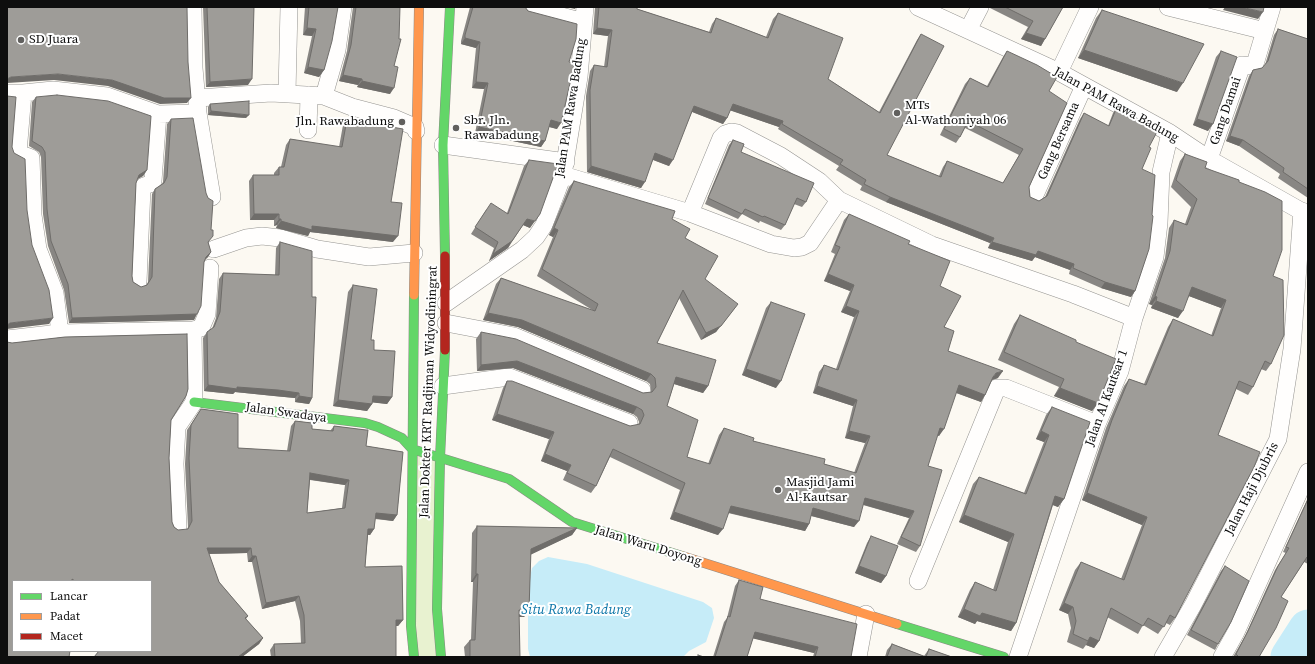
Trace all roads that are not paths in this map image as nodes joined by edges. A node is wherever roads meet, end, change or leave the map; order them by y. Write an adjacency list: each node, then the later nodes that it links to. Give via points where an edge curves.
1 (193, 7): 20 (street, via 194,68)
2 (289, 7): 18 (street)
3 (343, 7): 19 (street, via 337,50)
4 (419, 7): 23 (main road, Jalan Dokter KRT Radjiman Widyodiningrat)
5 (450, 7): 25 (main road, Jalan Dokter KRT Radjiman Widyodiningrat)
6 (527, 7): 12 (street)
7 (918, 7): 13 (street, Jalan PAM Rawa Badung)
8 (980, 7): 13 (street)
9 (1090, 7): 15 (street)
10 (1168, 7): 14 (street)
11 (1272, 7): 14 (street, Gang Damai)
12 (584, 14): 27 (street, Jalan PAM Rawa Badung, via 579,77)
13 (968, 30): 15 (street, Jalan PAM Rawa Badung)
14 (1265, 31): 26 (street, Gang Damai, via 1253,66 1242,65)
15 (1059, 72): 16 (street, Jalan PAM Rawa Badung)
16 (1084, 86): 24 (street, Jalan PAM Rawa Badung); 29 (street, Gang Bersama)
17 (15, 93): 21 (street, via 53,90 107,96); 41 (street, via 18,153 31,158 33,215 38,249 55,293)
18 (287, 93): 19 (street); 20 (street, via 256,93)
19 (316, 95): 22 (street); 23 (street, via 394,118 415,127)
20 (198, 105): 21 (street); 28 (street)
21 (158, 114): 36 (street, via 153,183 145,185 142,189)
22 (308, 130)
23 (416, 130): 34 (main road, Jalan Dokter KRT Radjiman Widyodiningrat)
24 (1170, 133): 26 (street, Jalan PAM Rawa Badung); 38 (street, Jalan Al Kautsar 1, via 1161,172 1156,257)
25 (444, 145): 27 (street); 37 (main road, Jalan Dokter KRT Radjiman Widyodiningrat)
26 (1209, 159): 32 (street, Jalan PAM Rawa Badung)
27 (565, 169): 31 (street); 37 (street, Jalan PAM Rawa Badung, via 544,225 536,237 522,250)
28 (212, 197)
29 (1034, 197)
30 (839, 200): 31 (street, via 810,243 794,248 771,244); 31 (street, via 819,181 781,156 731,132 721,138); 38 (street, via 932,245)
31 (690, 213)
32 (1305, 213): 59 (street, Jalan Haji Djubris, via 1292,349 1278,439)
33 (214, 249): 34 (street, via 246,238 262,236 280,238 317,249 369,257)
34 (414, 253): 48 (main road, Jalan Dokter KRT Radjiman Widyodiningrat)
35 (210, 268): 40 (street, via 208,314 201,328)
36 (138, 282)
37 (446, 303): 39 (main road, Jalan Dokter KRT Radjiman Widyodiningrat)
38 (1134, 318): 47 (street, Jalan Al Kautsar 1, via 1120,371)
39 (446, 323): 43 (main road, Jalan Dokter KRT Radjiman Widyodiningrat); 44 (street, via 514,336)
40 (193, 330): 41 (street); 45 (street)
41 (60, 333): 42 (street)
42 (7, 339)
43 (443, 386): 46 (street, via 509,377); 49 (main road, Jalan Dokter KRT Radjiman Widyodiningrat)
44 (642, 390)
45 (194, 402): 48 (main road, Jalan Swadaya, via 365,423 402,438); 51 (street, via 178,427 175,464)
46 (628, 423)
47 (1097, 424): 52 (street, via 1006,388 997,388); 58 (street, Jalan Al Kautsar 1)
48 (412, 449): 49 (main road, Jalan Swadaya); 54 (main road, Jalan Dokter KRT Radjiman Widyodiningrat, via 411,626)
49 (440, 458): 53 (main road, Jalan Waru Doyong, via 509,479 572,522); 55 (main road, Jalan Dokter KRT Radjiman Widyodiningrat, via 437,609)
50 (1308, 472): 60 (street, via 1236,632)
51 (178, 527)
52 (918, 581)
53 (866, 614): 56 (street); 57 (main road, Jalan Waru Doyong)
54 (414, 657)
55 (441, 657)
56 (858, 657)
57 (1004, 657)
58 (1018, 657)
59 (1164, 657)
60 (1222, 657)

